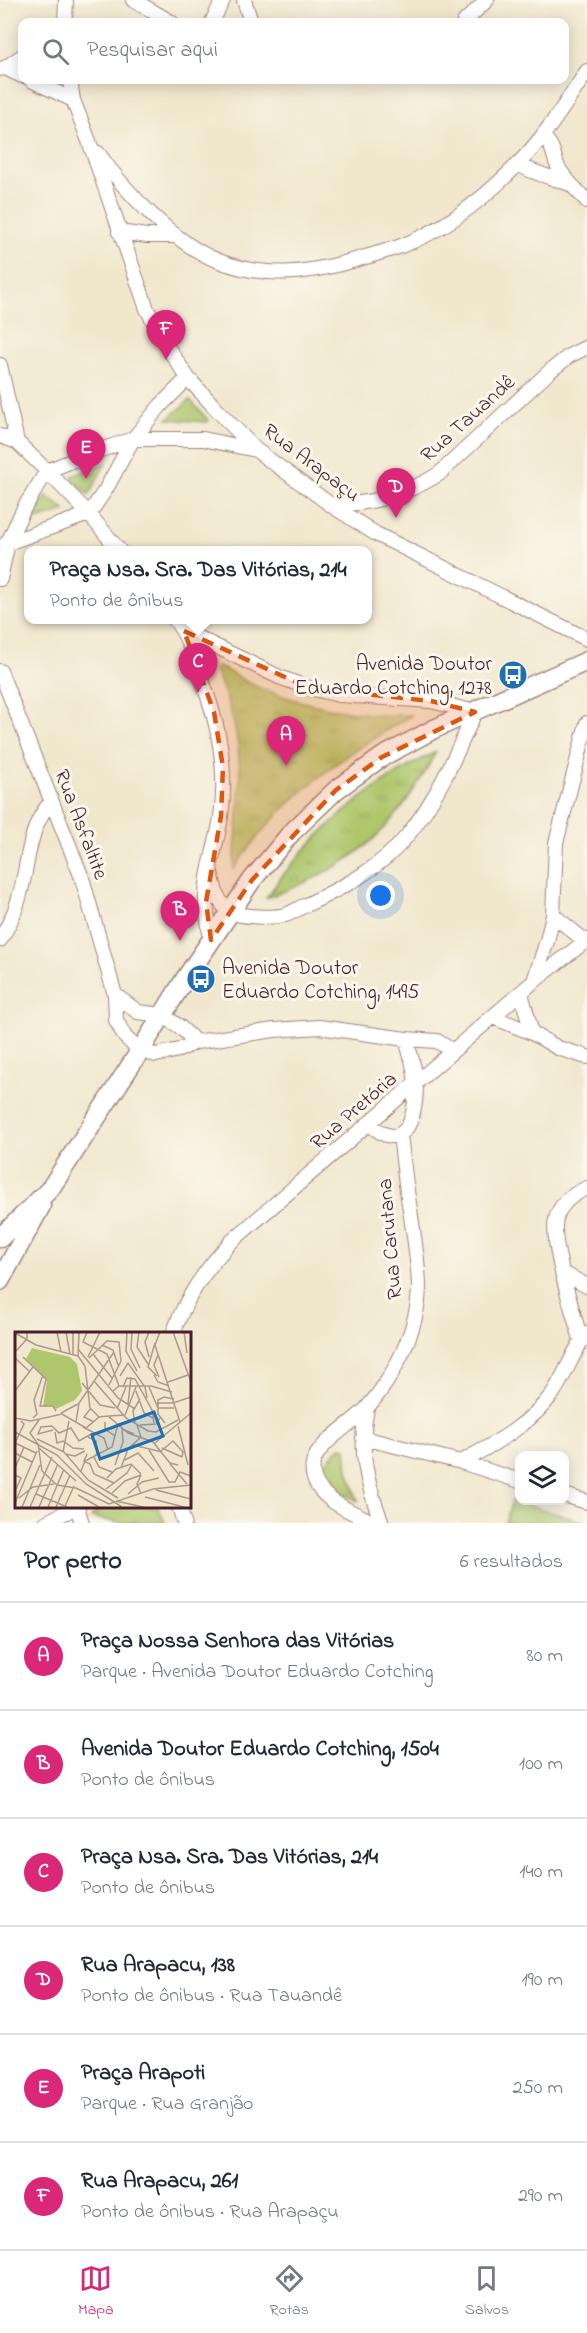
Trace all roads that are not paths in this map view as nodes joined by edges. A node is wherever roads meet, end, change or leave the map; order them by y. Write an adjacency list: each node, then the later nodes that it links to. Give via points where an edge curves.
1 (66, 0): 8 (street)
2 (133, 0): 7 (street)
3 (147, 0): 7 (street)
4 (223, 0): 10 (street)
5 (244, 0): 11 (street)
6 (487, 0): 12 (street)
7 (155, 13): 9 (street)
8 (63, 18)
9 (164, 18)
10 (214, 18)
11 (250, 18)
12 (468, 18)
13 (18, 59): 14 (street)
14 (2, 69): 16 (street)
15 (587, 71): 20 (street)
16 (18, 75)
17 (39, 84): 19 (street)
18 (71, 84): 19 (street, Rua Arapaçu)
19 (73, 100): 21 (street, Rua Arapaçu)
20 (543, 137): 22 (street, via 551,144); 23 (street)
21 (89, 141): 27 (street, Rua Arapaçu); 28 (street, via 130,192)
22 (554, 156): 24 (street); 25 (street)
23 (518, 164): 24 (street); 28 (street, via 479,199 425,236 313,271 290,274 243,269 216,260)
24 (540, 173): 25 (street)
25 (570, 184): 26 (street)
26 (587, 201)
27 (119, 232): 28 (street); 31 (street, Rua Arapaçu, via 147,309)
28 (176, 236)
29 (587, 347): 37 (street, Rua Tauandê, via 550,371 468,449 425,483 390,498)
30 (0, 365): 34 (street)
31 (188, 378): 33 (street); 35 (street, Rua Arapaçu)
32 (0, 436): 34 (street)
33 (133, 439): 35 (street, via 203,439); 36 (street); 38 (street)
34 (16, 442): 36 (street)
35 (256, 450): 37 (street, Rua Arapaçu)
36 (47, 471): 38 (street); 39 (street)
37 (331, 505): 44 (street, Rua Arapaçu, via 376,534)
38 (89, 514): 39 (street); 40 (street)
39 (4, 544): 41 (street)
40 (116, 546)
41 (0, 579)
42 (178, 624): 43 (street)
43 (184, 631): 47 (street, via 309,688 339,695 431,701); 50 (street, via 214,712 223,767 221,816)
44 (587, 639)
45 (587, 661): 47 (main road)
46 (0, 671): 49 (street, Rua Asfaltite)
47 (475, 712): 51 (main road, via 382,757 336,789 291,833); 51 (street, via 431,802 406,837 376,865 336,891 285,915)
48 (587, 723): 52 (street, via 556,843)
49 (51, 802): 53 (street, via 35,826 19,898); 58 (street, Rua Asfaltite, via 82,878)
50 (210, 867): 51 (street, via 216,892); 54 (street, via 206,902)
51 (230, 912): 54 (main road)
52 (553, 915): 55 (street); 56 (street)
53 (0, 940)
54 (211, 940): 59 (main road)
55 (586, 940): 56 (street, Rua Pretória)
56 (533, 982): 57 (street, Rua Pretória)
57 (521, 993): 60 (street, Rua Pretória); 61 (street)
58 (115, 995): 59 (street, via 138,1012); 64 (street, Rua Asfaltite, via 116,1020 125,1037)
59 (162, 1015): 63 (street); 64 (main road)
60 (493, 1017): 61 (street); 65 (street, Rua Pretória)
61 (532, 1033): 66 (street, via 558,1048)
62 (406, 1039): 63 (street, via 319,1027); 65 (street, via 437,1041); 67 (street)
63 (196, 1042): 64 (street, via 156,1055)
64 (140, 1051): 71 (main road)
65 (453, 1051): 67 (street, Rua Pretória)
66 (587, 1057)
67 (416, 1083): 68 (street, Rua Pretória); 69 (street, via 415,1105)
68 (369, 1123): 69 (street, via 385,1135); 76 (street, Rua Pretória, via 210,1265 193,1290)
69 (400, 1135): 78 (street, Rua Carutana, via 416,1248 416,1312 391,1375)
70 (587, 1188): 73 (street, via 564,1202 555,1221)
71 (50, 1189): 72 (main road); 74 (main road)
72 (0, 1238)
73 (563, 1274): 75 (street); 77 (street)
74 (0, 1281)
75 (587, 1286)
76 (174, 1332)
77 (584, 1337): 80 (street, via 541,1408 492,1445)
78 (367, 1408): 79 (street); 90 (street, Rua Carutana, via 317,1452 313,1465 319,1489)
79 (363, 1438): 80 (street); 91 (street, via 364,1467)
80 (461, 1462): 81 (street)
81 (515, 1480)
82 (569, 1497): 83 (street)
83 (587, 1502)
84 (75, 1508): 87 (street)
85 (77, 1508): 88 (street)
86 (180, 1508): 89 (street)
87 (45, 1523)
88 (82, 1523)
89 (184, 1523)
90 (375, 1523)
91 (382, 1523)

